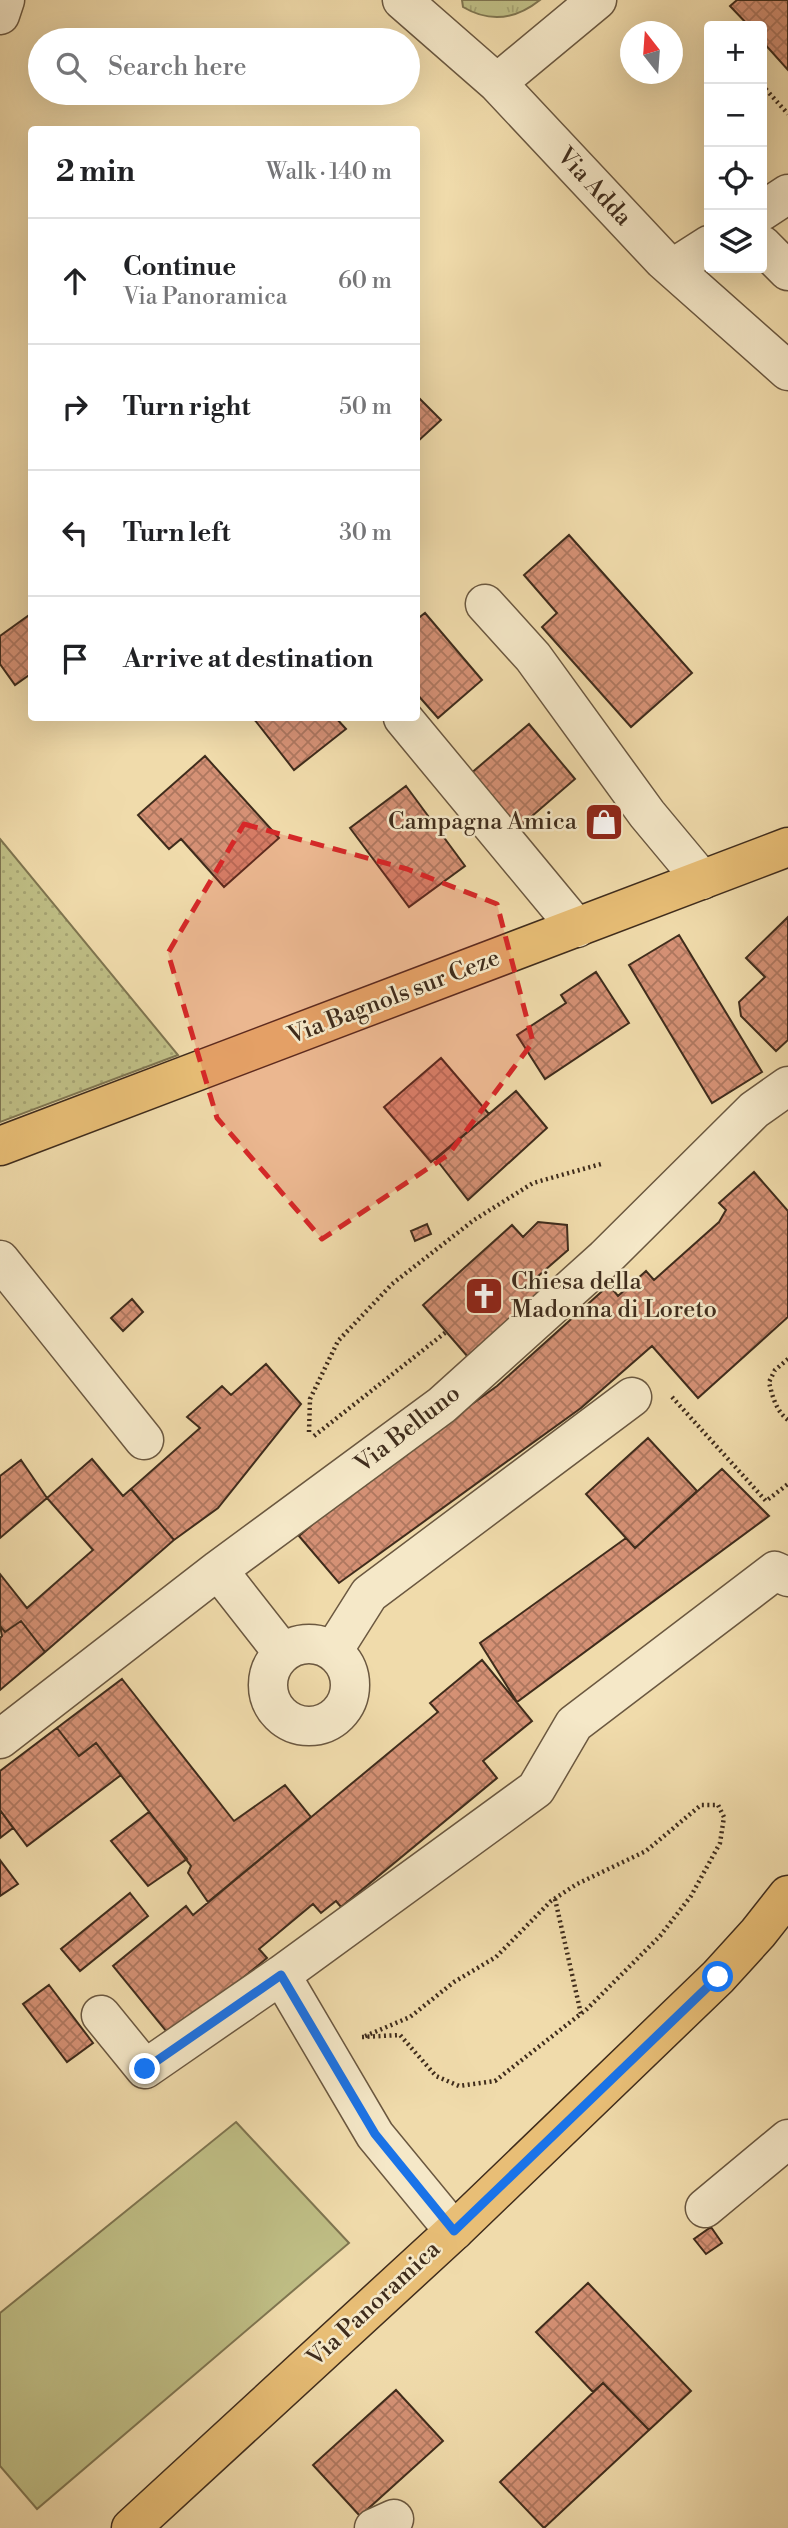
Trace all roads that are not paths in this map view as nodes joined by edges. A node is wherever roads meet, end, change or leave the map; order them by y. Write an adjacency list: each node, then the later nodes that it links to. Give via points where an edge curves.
1 (5, 0): 4 (street)
2 (402, 0): 5 (street, Via Adda)
3 (597, 0): 5 (street)
4 (0, 15)
5 (497, 83): 10 (street, Via Adda)
6 (788, 194): 7 (street)
7 (764, 210)
8 (704, 248): 10 (street)
9 (767, 250): 11 (street)
10 (673, 268): 12 (street, Via Adda)
11 (788, 271)
12 (788, 371)
13 (485, 604): 16 (street, via 533,657 647,814)
14 (405, 721): 17 (street)
15 (788, 847): 16 (main road, Via Bagnols sur Ceze)
16 (702, 880): 17 (main road, Via Bagnols sur Ceze)
17 (577, 928): 19 (main road, Via Bagnols sur Ceze)
18 (788, 1086): 23 (street, Via Belluno, via 754,1110 606,1258 442,1405)
19 (0, 1146)
20 (0, 1260): 22 (street)
21 (632, 1397): 25 (street, via 369,1594)
22 (144, 1440)
23 (218, 1570): 26 (street); 27 (street, Via Belluno)
24 (788, 1577): 29 (street, via 775,1572 573,1724 536,1789)
25 (333, 1651): 26 (street, via 307,1644); 26 (street, via 349,1672 351,1686 342,1711 319,1726 292,1723 272,1703 269,1676)
26 (283, 1653)
27 (0, 1739)
28 (788, 1895): 33 (main road, Via Panoramica, via 718,1977)
29 (281, 1975): 30 (street, via 145,2069); 33 (street, via 375,2134)
30 (102, 2015)
31 (788, 2139): 32 (street)
32 (705, 2208)
33 (454, 2231): 34 (main road, Via Panoramica)
34 (131, 2528)

